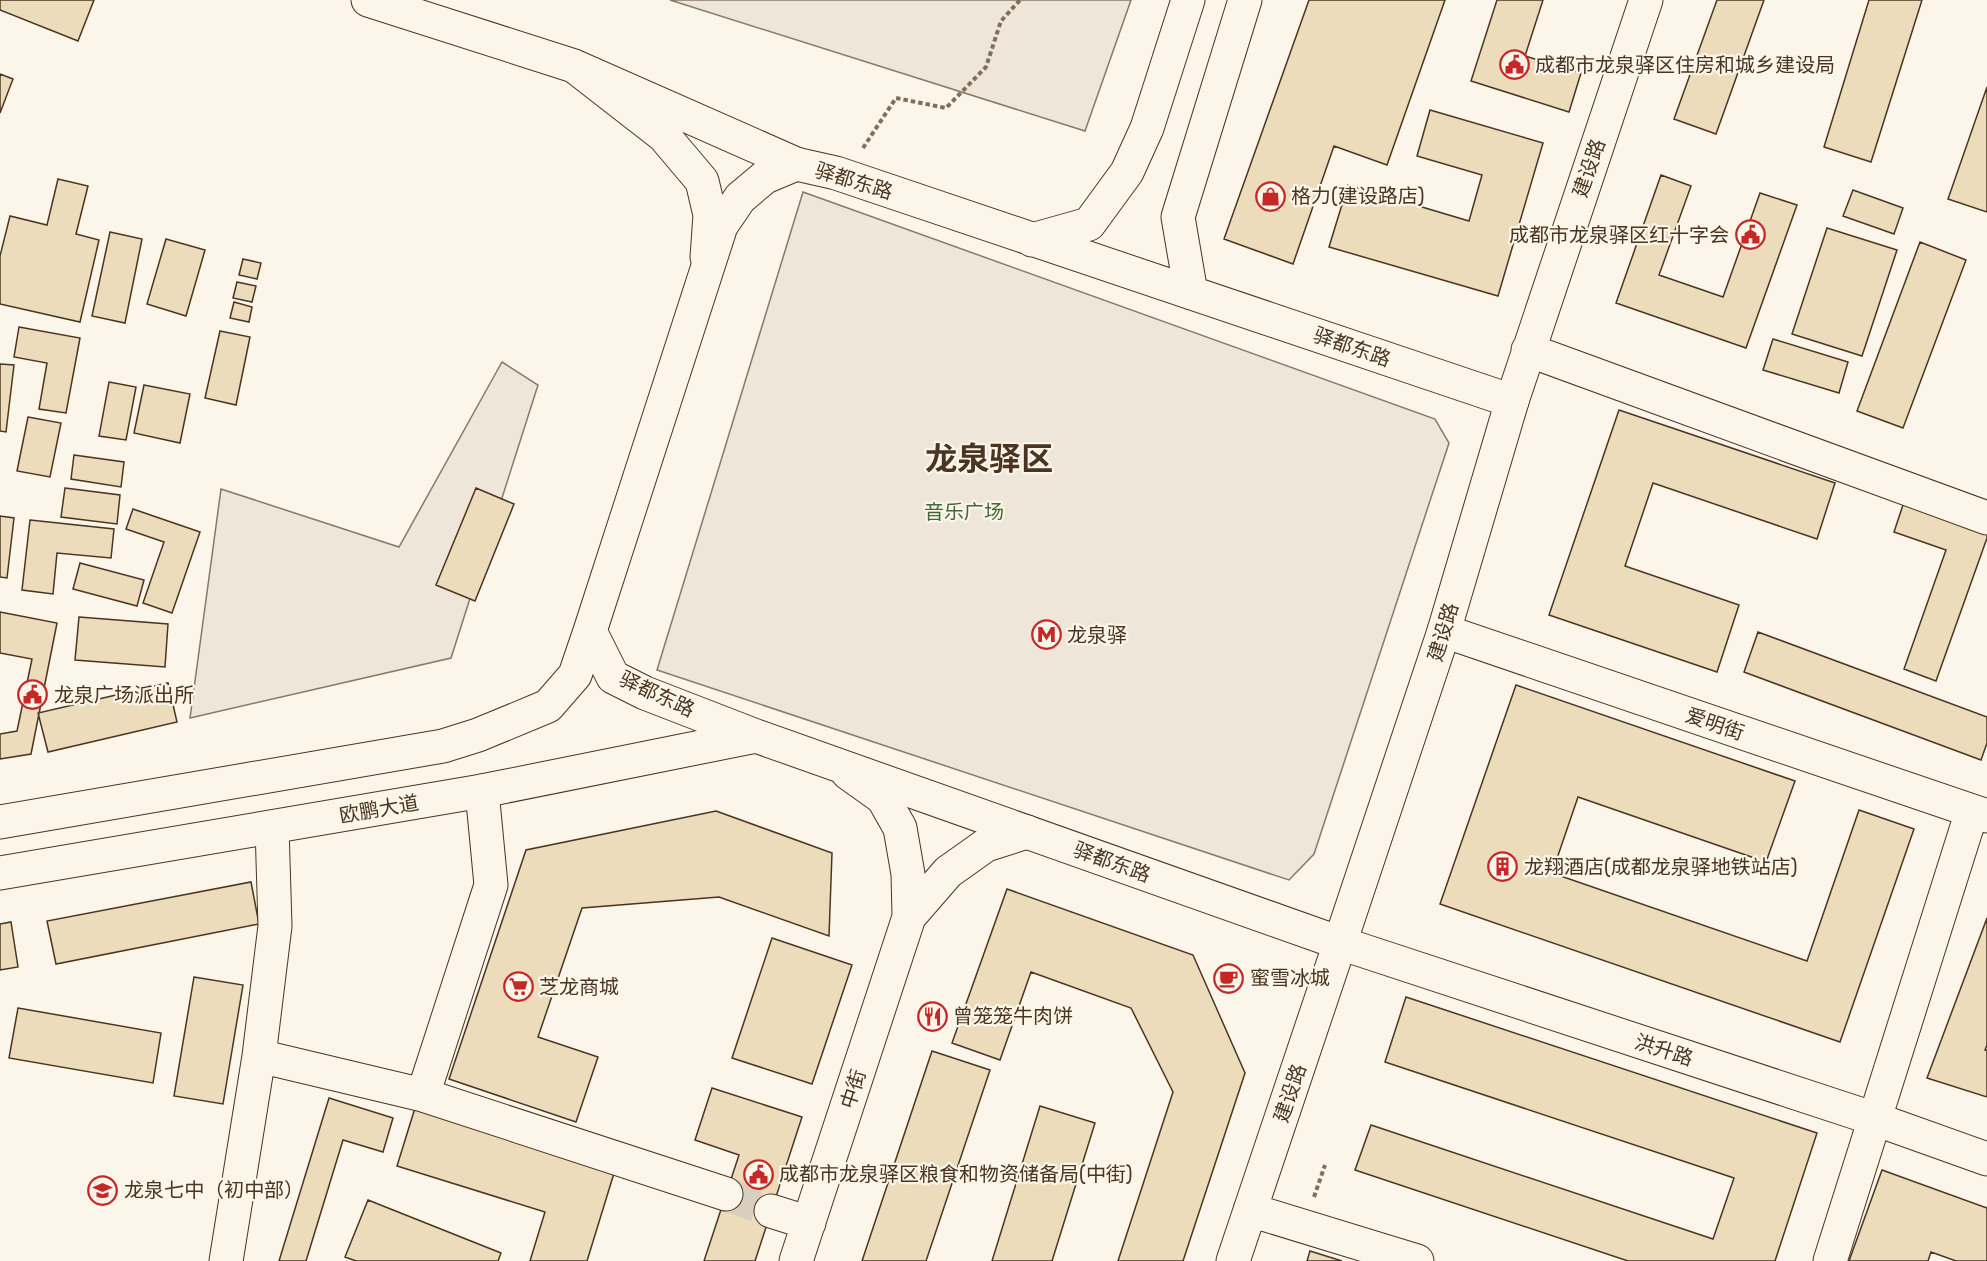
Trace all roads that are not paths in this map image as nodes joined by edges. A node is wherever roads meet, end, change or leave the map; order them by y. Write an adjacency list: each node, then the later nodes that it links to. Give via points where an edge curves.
1 (368, 0): 5 (main road)
2 (1188, 0): 7 (main road, via 1147,128 1127,172 1089,224)
3 (1245, 0): 9 (main road, via 1178,217)
4 (1646, 0): 10 (main road, 建设路)
5 (574, 66): 6 (main road); 8 (main road, via 664,136 702,182 710,215)
6 (796, 165): 7 (main road, 驿都东路, via 836,173); 8 (main road, 驿都东路, via 765,177 740,198 721,226)
7 (1032, 240): 9 (main road, 驿都东路)
8 (706, 272): 13 (main road, 驿都东路)
9 (1191, 293): 11 (main road, 驿都东路)
10 (1528, 350): 11 (main road, 建设路); 12 (main road)
11 (1512, 401): 14 (main road, 建设路)
12 (1987, 518)
13 (590, 631): 15 (main road, 驿都东路, via 613,677); 19 (main road, via 575,675 548,706 478,735 443,746)
14 (1444, 631): 18 (main road, 爱明街); 24 (main road, 建设路)
15 (756, 736): 16 (main road, 驿都东路); 17 (main road, 欧鹏大道)
16 (832, 762): 21 (main road, 驿都东路); 23 (main road, via 883,798 900,828 908,874)
17 (482, 792): 20 (main road, 欧鹏大道); 26 (main road, via 491,885)
18 (1980, 814): 27 (main road)
19 (0, 822)
20 (272, 827): 22 (main road, 欧鹏大道); 25 (main road, via 275,926)
21 (1027, 832): 23 (main road, via 986,845 948,872); 24 (main road, 驿都东路)
22 (0, 873)
23 (909, 917): 32 (main road, 中街)
24 (1340, 943): 27 (main road, 洪升路); 30 (main road, 建设路)
25 (259, 1056): 26 (main road); 33 (main road)
26 (423, 1095): 29 (main road)
27 (1875, 1119): 28 (main road, 洪升路); 37 (main road)
28 (1987, 1159)
29 (726, 1194)
30 (1250, 1210): 35 (main road, 建设路); 36 (main road)
31 (771, 1211): 32 (main road)
32 (808, 1223): 34 (main road, 中街)
33 (226, 1261)
34 (796, 1261)
35 (1233, 1261)
36 (1417, 1261)
37 (1830, 1261)

